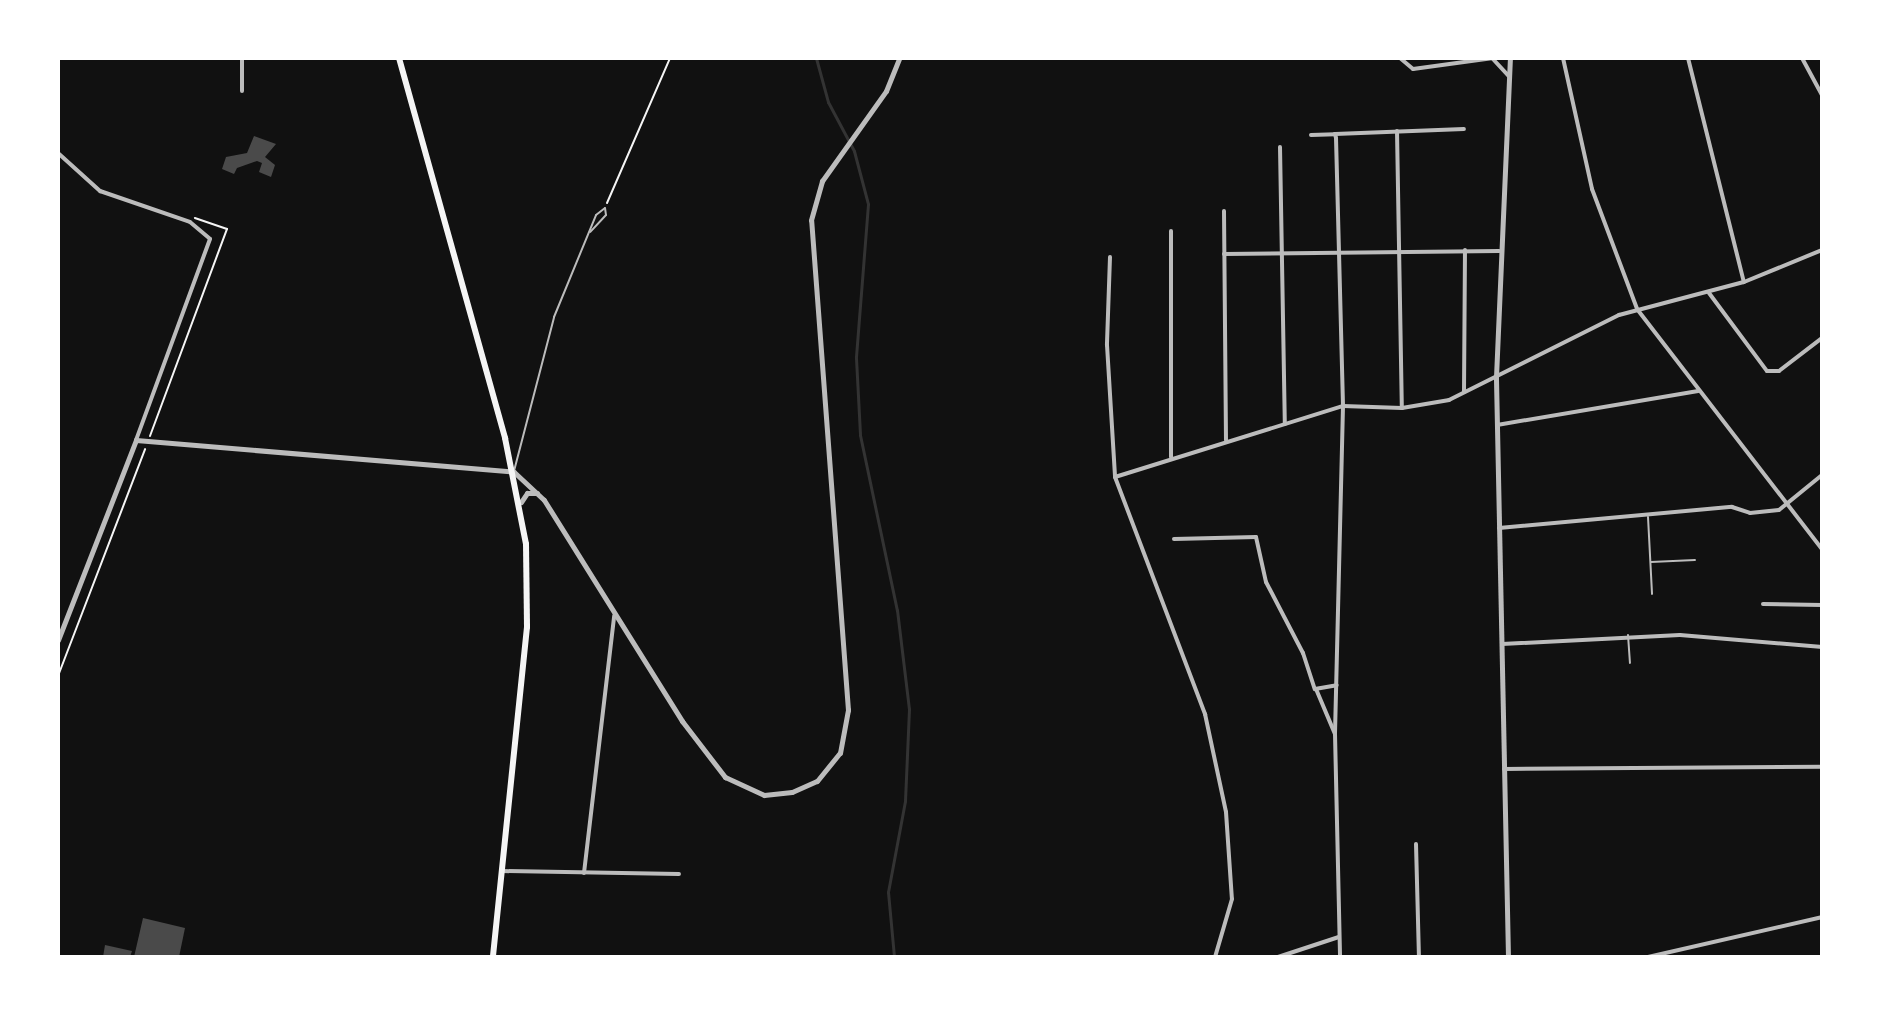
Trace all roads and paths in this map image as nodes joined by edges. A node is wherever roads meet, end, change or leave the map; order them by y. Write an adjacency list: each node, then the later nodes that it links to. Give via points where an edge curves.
1 (242, 58): 12 (street)
2 (399, 58): 48 (main road)
3 (670, 58): 20 (path)
4 (899, 58): 63 (street, via 891,84 819,187 811,232 848,710 838,758 817,781 786,794 755,793 730,781 682,721)
5 (1400, 58): 6 (street, via 1413,69)
6 (1492, 58): 11 (street)
7 (1510, 58): 11 (street)
8 (1563, 58): 35 (street, via 1592,189)
9 (1688, 58): 33 (street)
10 (1802, 58): 13 (street)
11 (1509, 76): 28 (street)
12 (242, 91)
13 (1822, 95)
14 (1464, 129): 15 (street)
15 (1397, 131): 16 (street); 27 (street)
16 (1335, 134): 17 (street); 29 (street)
17 (1311, 135)
18 (1280, 147): 30 (street)
19 (58, 153): 44 (street, via 78,175 110,196 190,222 211,242)
20 (605, 208): 24 (lane); 24 (lane, via 606,215)
21 (1224, 211): 31 (street)
22 (192, 217): 45 (path, via 227,229)
23 (1171, 231): 47 (street)
24 (590, 232): 48 (lane, via 538,364 521,459)
25 (1465, 250): 27 (street); 28 (street); 39 (street)
26 (1822, 250): 33 (street)
27 (1401, 251): 29 (street); 41 (street)
28 (1499, 251): 37 (street)
29 (1339, 252): 30 (street); 40 (street)
30 (1282, 253): 31 (street); 42 (street)
31 (1224, 254): 46 (street)
32 (1110, 257): 50 (street, via 1107,345)
33 (1744, 282): 34 (street)
34 (1709, 293): 35 (street); 36 (street, via 1767,371 1779,371)
35 (1637, 309): 37 (street); 38 (street)
36 (1822, 338)
37 (1496, 377): 39 (street); 43 (street)
38 (1698, 391): 43 (street); 53 (street)
39 (1464, 393): 41 (street)
40 (1343, 406): 41 (street); 42 (street); 70 (street)
41 (1402, 408)
42 (1285, 424): 46 (street)
43 (1497, 425): 55 (street)
44 (136, 440): 45 (street); 65 (street)
45 (148, 442): 48 (street); 69 (path)
46 (1226, 442): 47 (street)
47 (1171, 457): 50 (street)
48 (514, 472): 51 (street); 52 (main road)
49 (1822, 475): 53 (street)
50 (1115, 477): 82 (street, via 1205,714 1219,772 1232,876 1229,913)
51 (538, 493): 52 (street, via 527,493); 63 (street)
52 (521, 502): 76 (main road, via 528,614)
53 (1786, 505): 54 (street, via 1760,513 1732,507); 57 (street)
54 (1648, 517): 55 (street); 59 (lane)
55 (1498, 528): 66 (street)
56 (1174, 539): 71 (street, via 1248,535 1259,540 1266,582 1303,653)
57 (1822, 549)
58 (1695, 560): 59 (lane)
59 (1649, 562): 60 (lane)
60 (1652, 594)
61 (1763, 604): 62 (street)
62 (1822, 605)
63 (614, 616): 77 (street)
64 (1628, 635): 66 (street); 67 (street); 68 (lane)
65 (58, 640)
66 (1499, 644): 74 (street)
67 (1822, 647)
68 (1630, 663)
69 (58, 676)
70 (1337, 685): 71 (street); 72 (street)
71 (1315, 689): 72 (street)
72 (1335, 734): 80 (street)
73 (1822, 767): 74 (street)
74 (1504, 769): 86 (street)
75 (1416, 844): 85 (street)
76 (501, 871): 77 (street); 81 (main road)
77 (584, 873): 78 (street)
78 (679, 874)
79 (1822, 917): 87 (street)
80 (1339, 937): 83 (street); 84 (street)
81 (493, 957)
82 (1215, 957)
83 (1278, 957)
84 (1340, 957)
85 (1419, 957)
86 (1508, 957)
87 (1648, 957)

